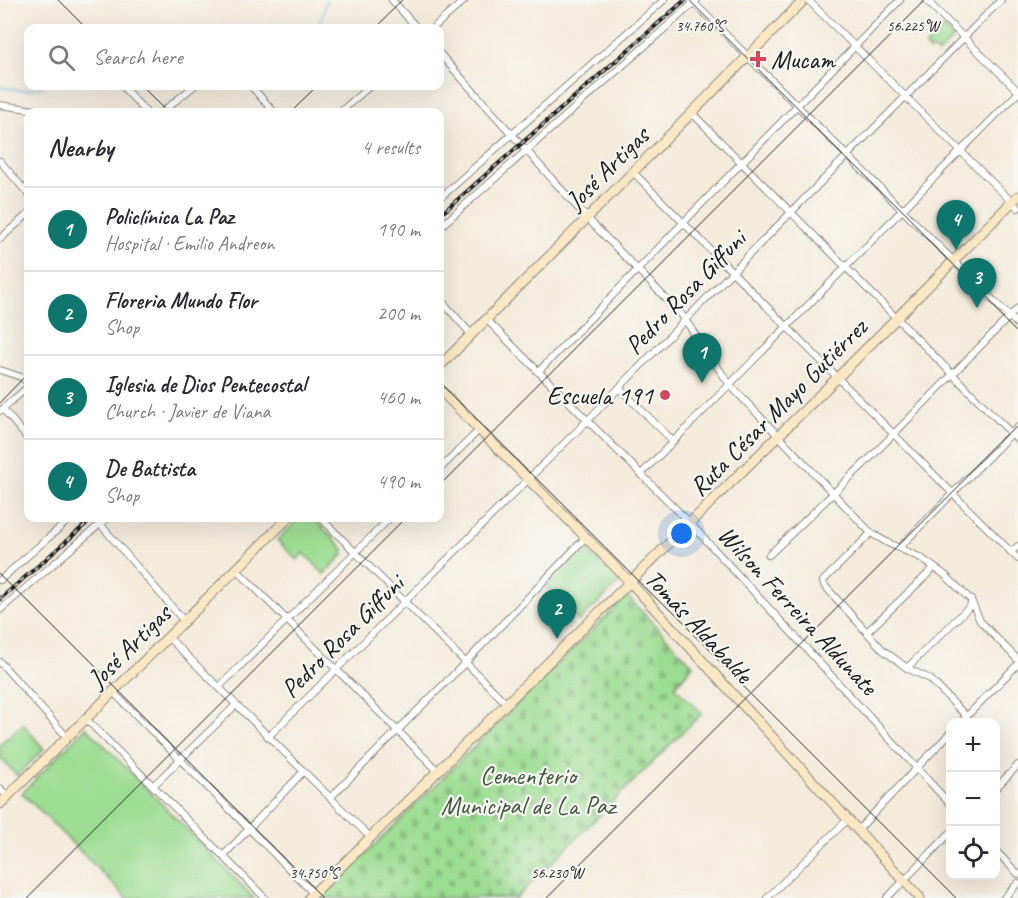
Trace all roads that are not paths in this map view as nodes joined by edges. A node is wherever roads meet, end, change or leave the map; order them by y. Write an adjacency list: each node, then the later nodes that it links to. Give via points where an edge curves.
1 (392, 0): 10 (street)
2 (465, 0): 11 (street)
3 (664, 0): 30 (street)
4 (804, 0): 14 (street, José Artigas)
5 (808, 0): 13 (street)
6 (900, 0): 13 (street)
7 (926, 0): 12 (street)
8 (1001, 0): 12 (street, Pedro Rosa Giffuni)
9 (694, 1): 14 (street); 31 (street)
10 (413, 24)
11 (438, 24)
12 (964, 39): 20 (street); 21 (street, Pedro Rosa Giffuni)
13 (854, 46): 21 (street); 23 (street)
14 (748, 56): 23 (street); 29 (street, José Artigas)
15 (444, 59): 30 (street)
16 (126, 90): 25 (street)
17 (189, 90): 26 (street)
18 (255, 90): 27 (street)
19 (365, 90): 28 (street)
20 (1018, 92): 32 (street)
21 (906, 98): 32 (street); 33 (street, Pedro Rosa Giffuni)
22 (0, 105): 24 (street)
23 (798, 107): 33 (street); 35 (street)
24 (24, 108)
25 (142, 108)
26 (167, 108)
27 (270, 108)
28 (345, 108)
29 (692, 113): 35 (street); 36 (street, José Artigas)
30 (512, 136): 31 (street); 38 (street)
31 (525, 150): 43 (street); 44 (street)
32 (961, 151): 39 (street); 40 (street)
33 (847, 156): 40 (street); 41 (street, Pedro Rosa Giffuni)
34 (0, 161): 37 (street)
35 (742, 164): 41 (street); 45 (street)
36 (633, 172): 43 (street, José Artigas); 45 (street)
37 (24, 189)
38 (444, 195)
39 (1016, 202): 47 (street, Ruta César Mayo Gutiérrez)
40 (902, 211): 47 (street); 48 (street)
41 (791, 213): 48 (street); 50 (street, Pedro Rosa Giffuni)
42 (24, 218): 46 (street)
43 (586, 218): 49 (street); 54 (street, José Artigas)
44 (444, 222)
45 (684, 223): 49 (street); 50 (street)
46 (0, 239)
47 (953, 262): 53 (street); 56 (street, Ruta César Mayo Gutiérrez)
48 (846, 268): 56 (street); 58 (street)
49 (638, 270): 55 (street); 62 (street)
50 (732, 272): 55 (street, Pedro Rosa Giffuni); 58 (street)
51 (444, 304): 59 (street)
52 (1018, 308): 53 (street)
53 (1009, 317): 57 (street); 63 (street)
54 (486, 319): 59 (street, José Artigas); 62 (street, Wilson Ferreira Aldunate)
55 (685, 319): 66 (street); 67 (street, Pedro Rosa Giffuni)
56 (896, 319): 63 (street); 64 (street, Ruta César Mayo Gutiérrez)
57 (1018, 326)
58 (787, 327): 64 (street); 66 (street)
59 (471, 334): 60 (street, José Artigas)
60 (444, 362)
61 (0, 369): 65 (street)
62 (538, 372): 71 (street, Wilson Ferreira Aldunate)
63 (952, 374): 74 (street); 75 (street)
64 (837, 378): 74 (street); 77 (street, Ruta César Mayo Gutiérrez)
65 (24, 380)
66 (730, 385): 77 (street); 79 (street)
67 (619, 388): 71 (street, Pedro Rosa Giffuni); 79 (street)
68 (24, 389): 70 (street)
69 (444, 394): 73 (street, Tomás Aldabalde)
70 (1, 410): 76 (street)
71 (588, 420): 81 (street, Wilson Ferreira Aldunate); 82 (street, Pedro Rosa Giffuni)
72 (1018, 427): 75 (street)
73 (479, 430): 80 (street); 82 (street, Tomás Aldabalde)
74 (893, 434): 83 (street); 84 (street)
75 (1012, 434): 78 (street); 84 (street)
76 (24, 435)
77 (779, 435): 83 (street); 91 (street, Ruta César Mayo Gutiérrez)
78 (1018, 440)
79 (673, 441): 81 (street)
80 (444, 465)
81 (641, 474): 91 (street, Wilson Ferreira Aldunate)
82 (528, 480): 93 (street, Tomás Aldabalde); 104 (street, Pedro Rosa Giffuni)
83 (834, 492): 92 (street); 98 (street)
84 (953, 494): 95 (street); 97 (street)
85 (66, 522): 102 (street)
86 (102, 522): 90 (street)
87 (284, 522): 101 (street, José Artigas)
88 (325, 522): 96 (street)
89 (386, 522): 96 (street)
90 (100, 524): 106 (street); 108 (street)
91 (690, 524): 103 (street, Ruta César Mayo Gutiérrez); 128 (street, Wilson Ferreira Aldunate)
92 (871, 533): 95 (street); 109 (street, via 823,581)
93 (585, 537): 103 (street, Tomás Aldabalde); 112 (street)
94 (1018, 546): 97 (street)
95 (899, 548): 100 (street)
96 (356, 552): 104 (street); 107 (street)
97 (1011, 552): 99 (street)
98 (770, 555)
99 (1018, 559)
100 (934, 568): 105 (street); 109 (street)
101 (236, 569): 107 (street); 108 (street, José Artigas)
102 (0, 580)
103 (630, 582): 118 (street, Ruta César Mayo Gutiérrez); 138 (street, Tomás Aldabalde)
104 (406, 600): 112 (street); 114 (street, Pedro Rosa Giffuni)
105 (972, 604): 113 (street, via 980,621); 115 (street)
106 (0, 610)
107 (287, 620): 114 (street); 116 (street)
108 (184, 621): 110 (street, José Artigas)
109 (867, 632): 115 (street)
110 (168, 636): 116 (street); 117 (street, José Artigas)
111 (0, 662): 123 (street)
112 (466, 662): 118 (street); 122 (street)
113 (1018, 662): 120 (street)
114 (336, 668): 122 (street); 124 (street, Pedro Rosa Giffuni)
115 (907, 668): 120 (street, via 930,678)
116 (219, 687): 119 (street)
117 (112, 691): 121 (street, José Artigas); 126 (street)
118 (507, 704): 129 (street, Ruta César Mayo Gutiérrez)
119 (236, 705): 124 (street); 126 (street)
120 (967, 717)
121 (85, 718): 123 (street, José Artigas); 132 (street)
122 (398, 729): 129 (street); 135 (street)
123 (67, 736): 134 (street, José Artigas)
124 (268, 737): 130 (street)
125 (946, 738): 128 (street)
126 (181, 760): 132 (street); 139 (street)
127 (1018, 765): 131 (street)
128 (917, 768): 136 (street, Wilson Ferreira Aldunate); 140 (street)
129 (438, 771): 141 (street, Ruta César Mayo Gutiérrez)
130 (303, 772): 135 (street); 139 (street)
131 (1000, 784)
132 (153, 786): 144 (street)
133 (0, 788): 134 (street)
134 (8, 796): 137 (street, José Artigas)
135 (330, 798): 141 (street)
136 (946, 799)
137 (0, 804)
138 (847, 820): 140 (street, Tomás Aldabalde); 150 (street)
139 (249, 828): 144 (street); 148 (street)
140 (857, 831): 146 (street, Tomás Aldabalde)
141 (370, 838): 148 (street, Ruta César Mayo Gutiérrez)
142 (946, 838): 146 (street)
143 (1000, 855): 145 (street)
144 (223, 856): 149 (street)
145 (1018, 874)
146 (903, 881): 151 (street); 152 (street, Tomás Aldabalde)
147 (1018, 883): 153 (street)
148 (311, 896)
149 (265, 898)
150 (767, 898)
151 (887, 898)
152 (920, 898)
153 (1004, 898)

